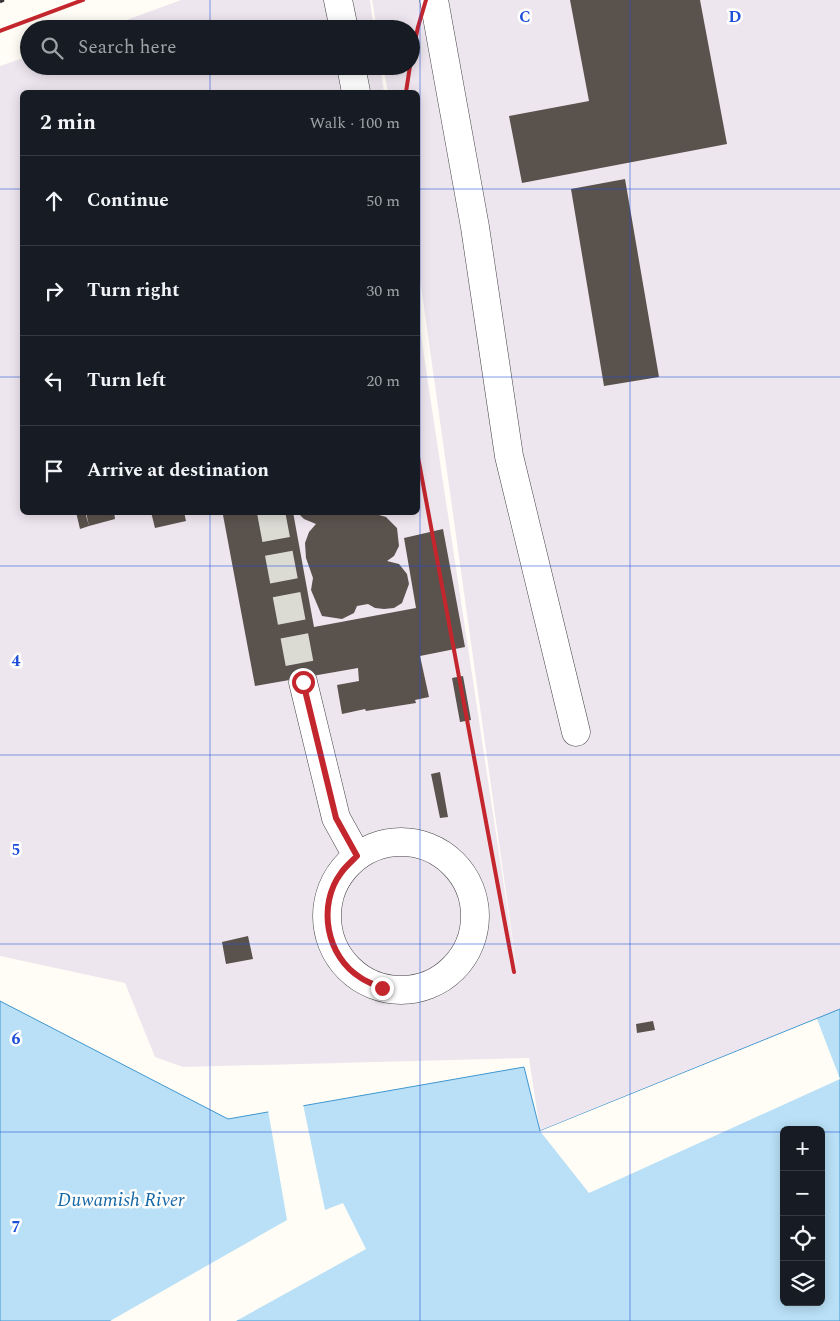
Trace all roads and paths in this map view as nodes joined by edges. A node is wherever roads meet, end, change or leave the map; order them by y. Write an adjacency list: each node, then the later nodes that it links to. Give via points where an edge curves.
1 (4, 0): 4 (path)
2 (338, 0): 5 (lane)
3 (434, 0): 9 (lane, via 475,227 509,456)
4 (0, 2)
5 (342, 20)
6 (353, 75): 7 (lane)
7 (356, 90)
8 (303, 682): 10 (lane, via 336,818)
9 (576, 732)
10 (357, 856): 10 (lane, via 340,873 330,894 327,918 331,941 342,962 360,978 382,988 406,990 428,985 450,972 466,953 474,929 474,904 466,880 450,860 429,847 404,842 380,845)

